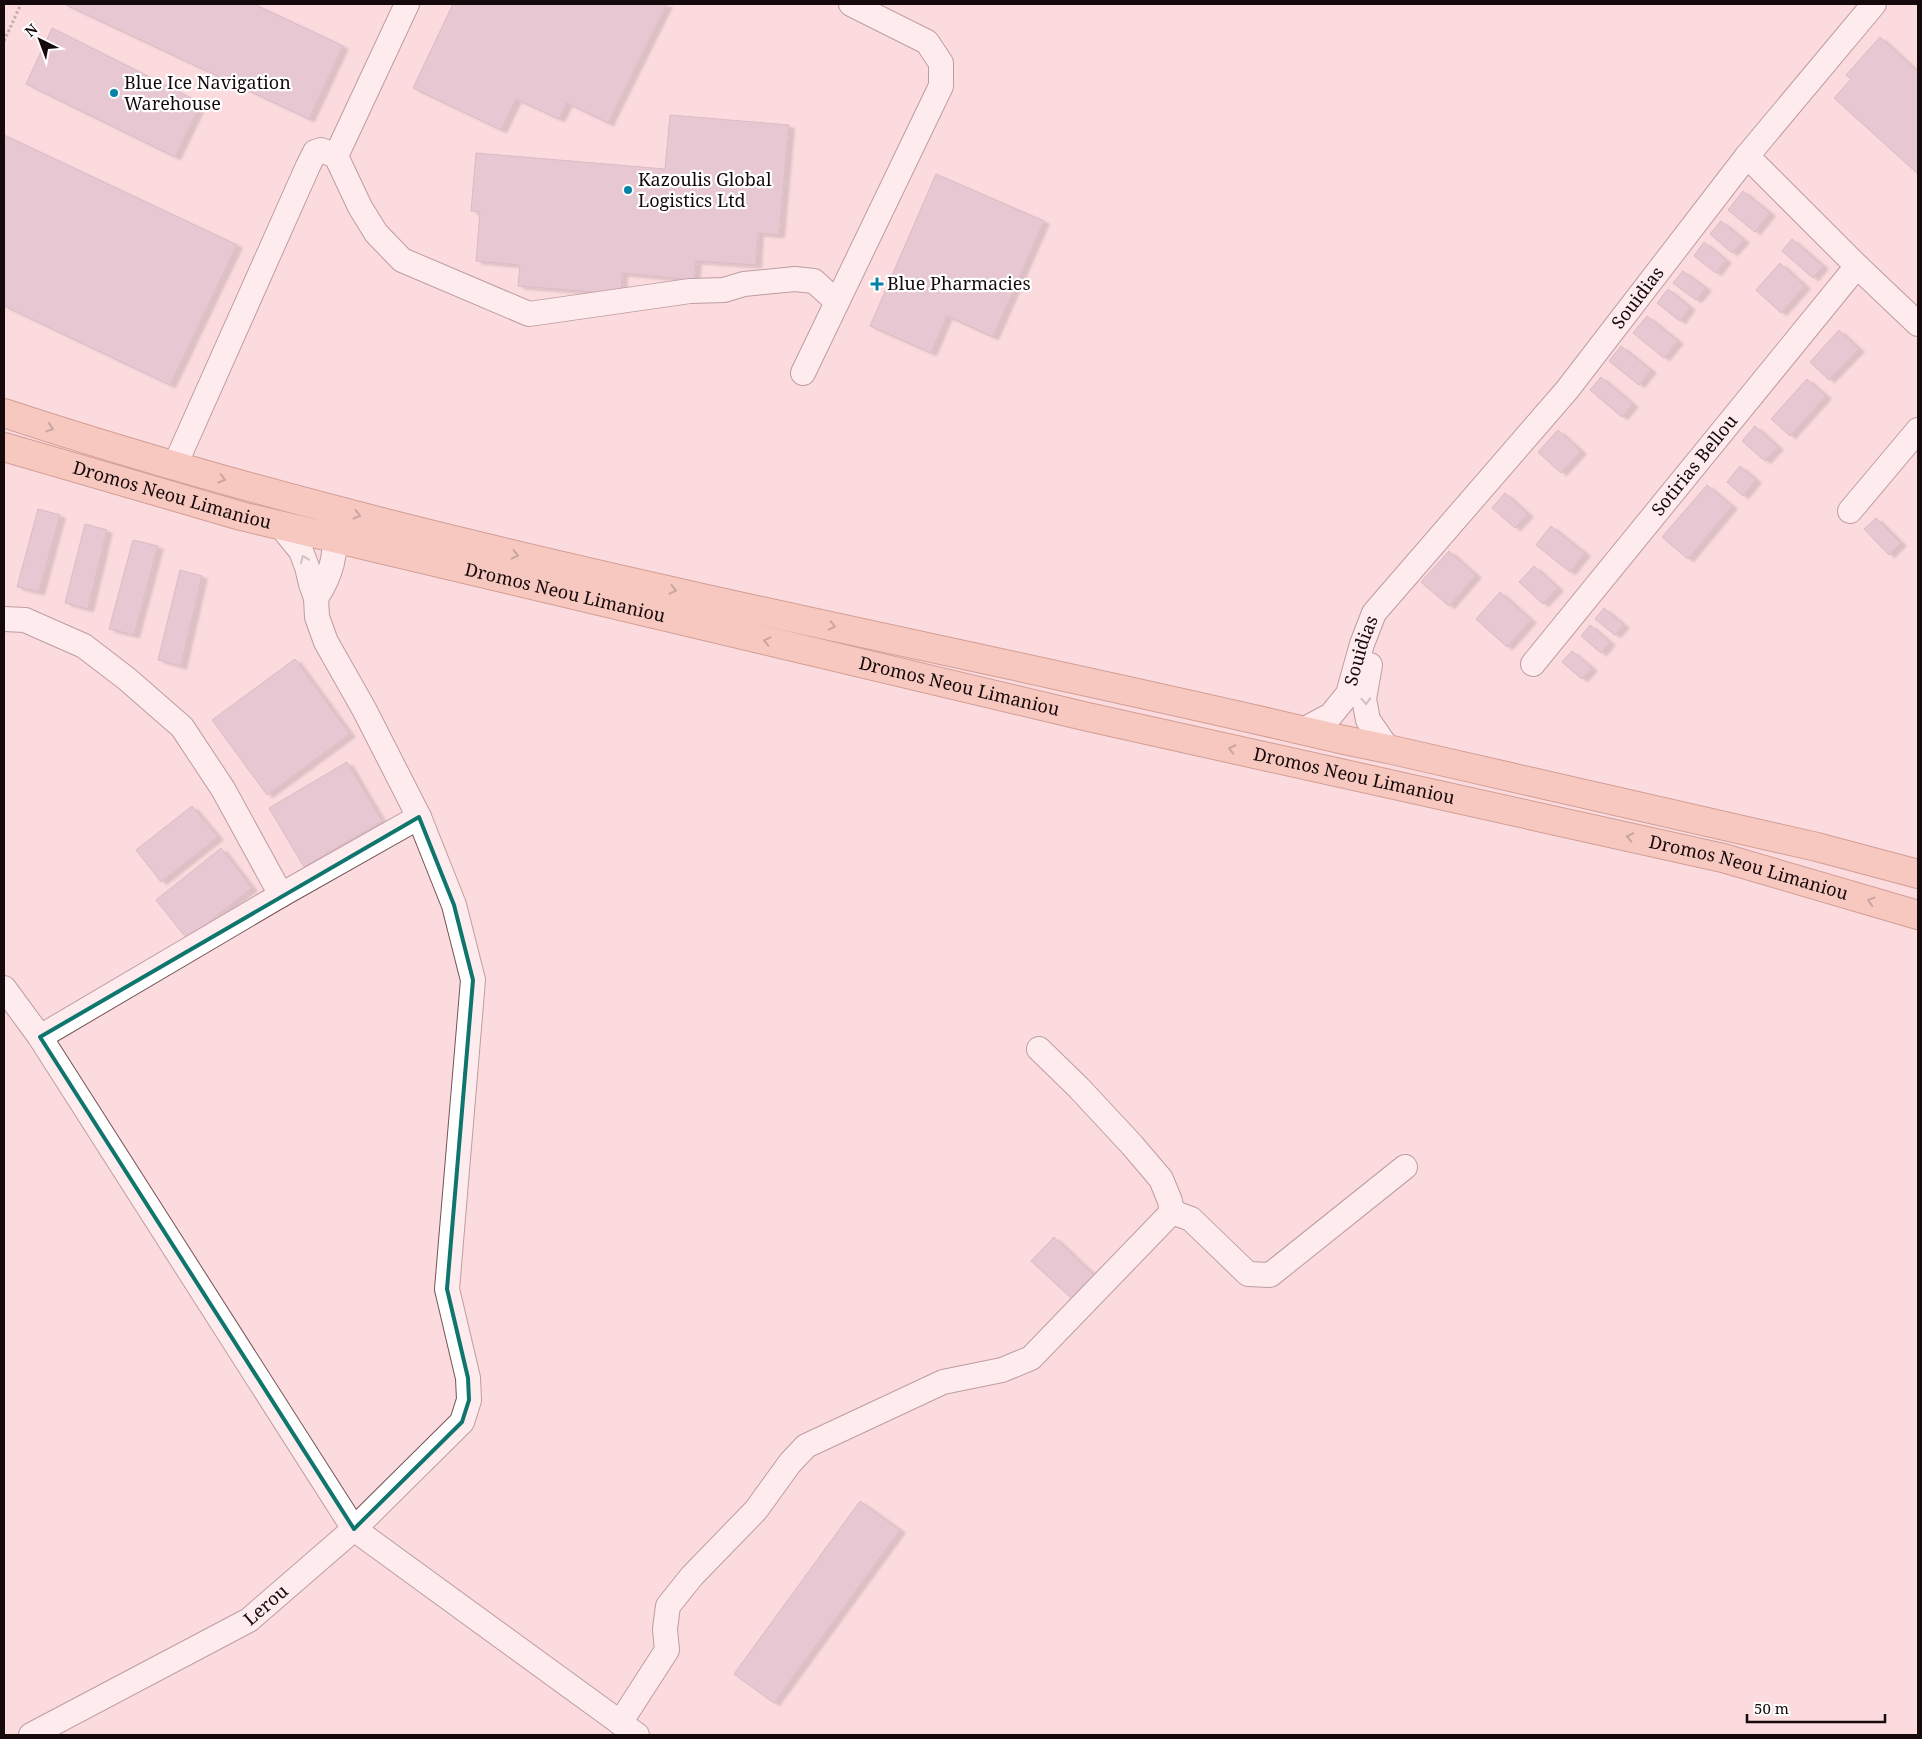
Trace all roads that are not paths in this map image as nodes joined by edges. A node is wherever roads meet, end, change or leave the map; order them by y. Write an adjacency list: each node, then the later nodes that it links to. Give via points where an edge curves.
1 (407, 4): 4 (street)
2 (850, 4): 7 (street, via 927,42 941,63 941,86)
3 (1874, 4): 5 (street, Souidias)
4 (336, 156): 7 (street, via 376,233 402,260 529,314 795,279 814,281); 13 (street, via 321,150 315,152 311,159)
5 (1747, 156): 6 (street); 18 (street, Souidias, via 1567,390)
6 (1858, 266): 8 (street); 21 (street, Sotirias Bellou)
7 (837, 302): 9 (street)
8 (1918, 324)
9 (802, 373)
10 (4, 413): 13 (main road, Dromos Neou Limaniou, one-way to 13)
11 (1918, 430): 15 (street)
12 (4, 447): 16 (main road, Dromos Neou Limaniou)
13 (175, 466): 14 (main road, Dromos Neou Limaniou, one-way to 14)
14 (276, 494): 17 (street, via 295,510 313,515 332,526); 22 (main road, Dromos Neou Limaniou, one-way to 22, via 501,552)
15 (1850, 511)
16 (280, 525): 17 (main road, Dromos Neou Limaniou); 19 (street, one-way to 16, via 301,551)
17 (336, 539): 19 (street, via 328,580); 27 (main road, Dromos Neou Limaniou, one-way to 17, via 1722,858 1088,718)
18 (1397, 588): 22 (street, Souidias, via 1374,613 1348,694 1331,715); 23 (street, Souidias, one-way to 23, via 1373,651 1364,699 1368,720)
19 (316, 598): 24 (street, via 317,617 326,642)
20 (4, 619): 26 (street, via 25,620 84,646 182,727 223,789)
21 (1533, 664)
22 (1303, 730): 23 (main road, Dromos Neou Limaniou)
23 (1388, 749): 25 (main road, Dromos Neou Limaniou, via 1817,847)
24 (419, 817): 26 (street); 33 (street, Lerou, via 454,904 473,980 447,1289 468,1378 469,1400 462,1422)
25 (1918, 874)
26 (281, 895): 29 (street)
27 (1918, 914)
28 (4, 988): 29 (street)
29 (40, 1037): 33 (street)
30 (1039, 1049): 32 (street, via 1080,1088 1160,1179)
31 (1405, 1167): 32 (street, via 1270,1275 1248,1274 1191,1219)
32 (1172, 1212): 34 (street, via 1031,1358 1002,1370 943,1382 806,1446 756,1510 692,1576 668,1606 666,1650)
33 (354, 1529): 34 (street); 35 (street, Lerou, via 249,1620)
34 (629, 1729)
35 (31, 1735)

